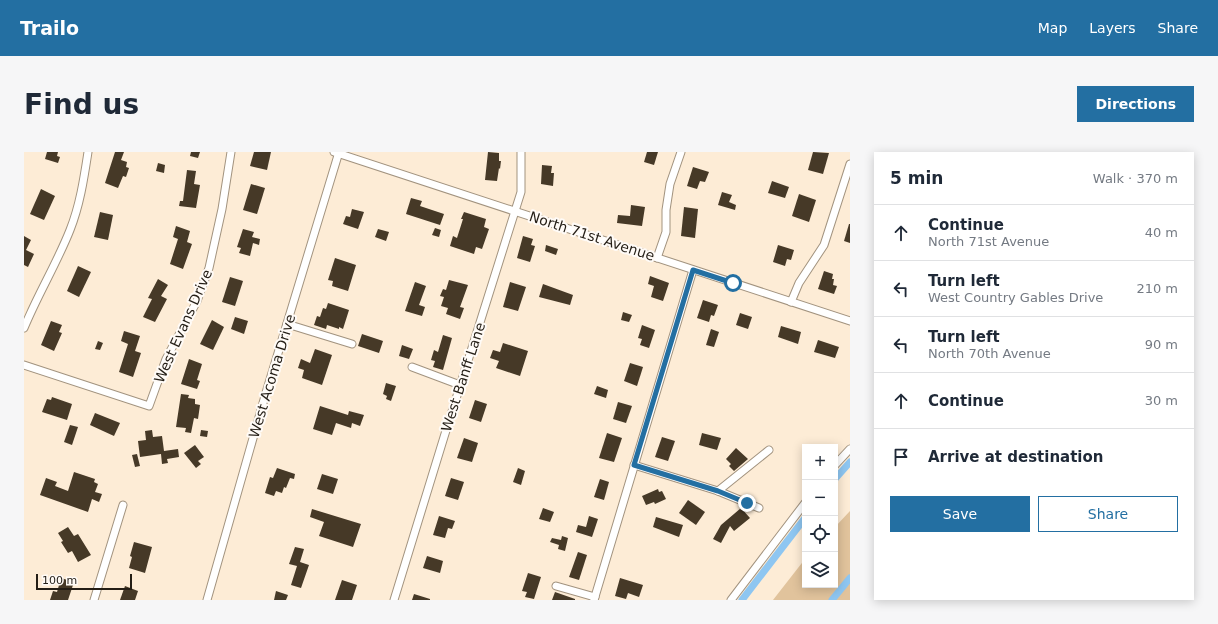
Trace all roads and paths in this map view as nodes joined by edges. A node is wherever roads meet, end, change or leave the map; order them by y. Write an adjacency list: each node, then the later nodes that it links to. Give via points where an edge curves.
1 (88, 152): 13 (street, via 80,200 71,228)
2 (231, 152): 15 (street, West Evans Drive, via 209,268 197,301 166,359 149,406)
3 (521, 152): 7 (street, West Banff Lane, via 521,192)
4 (681, 152): 8 (street, via 670,184 666,232)
5 (337, 153): 7 (street, North 71st Avenue); 12 (street, West Acoma Drive)
6 (850, 164): 10 (street, via 824,246 799,283)
7 (516, 211): 8 (street, North 71st Avenue); 17 (street, West Banff Lane)
8 (657, 258): 9 (street, North 71st Avenue)
9 (693, 270): 10 (street, North 71st Avenue); 21 (street)
10 (791, 302): 11 (street, North 71st Avenue)
11 (850, 321)
12 (287, 324): 14 (street); 29 (street, West Acoma Drive, via 264,396)
13 (24, 328)
14 (352, 344)
15 (24, 365)
16 (412, 367): 17 (street)
17 (460, 384): 30 (street, West Banff Lane)
18 (850, 449): 20 (street)
19 (769, 450): 22 (street)
20 (838, 462)
21 (634, 465): 22 (street); 27 (street)
22 (718, 491): 25 (street)
23 (123, 505): 28 (street)
24 (802, 507): 31 (street)
25 (759, 508)
26 (556, 586): 27 (street)
27 (594, 599)
28 (94, 600)
29 (207, 600)
30 (394, 600)
31 (731, 600)

